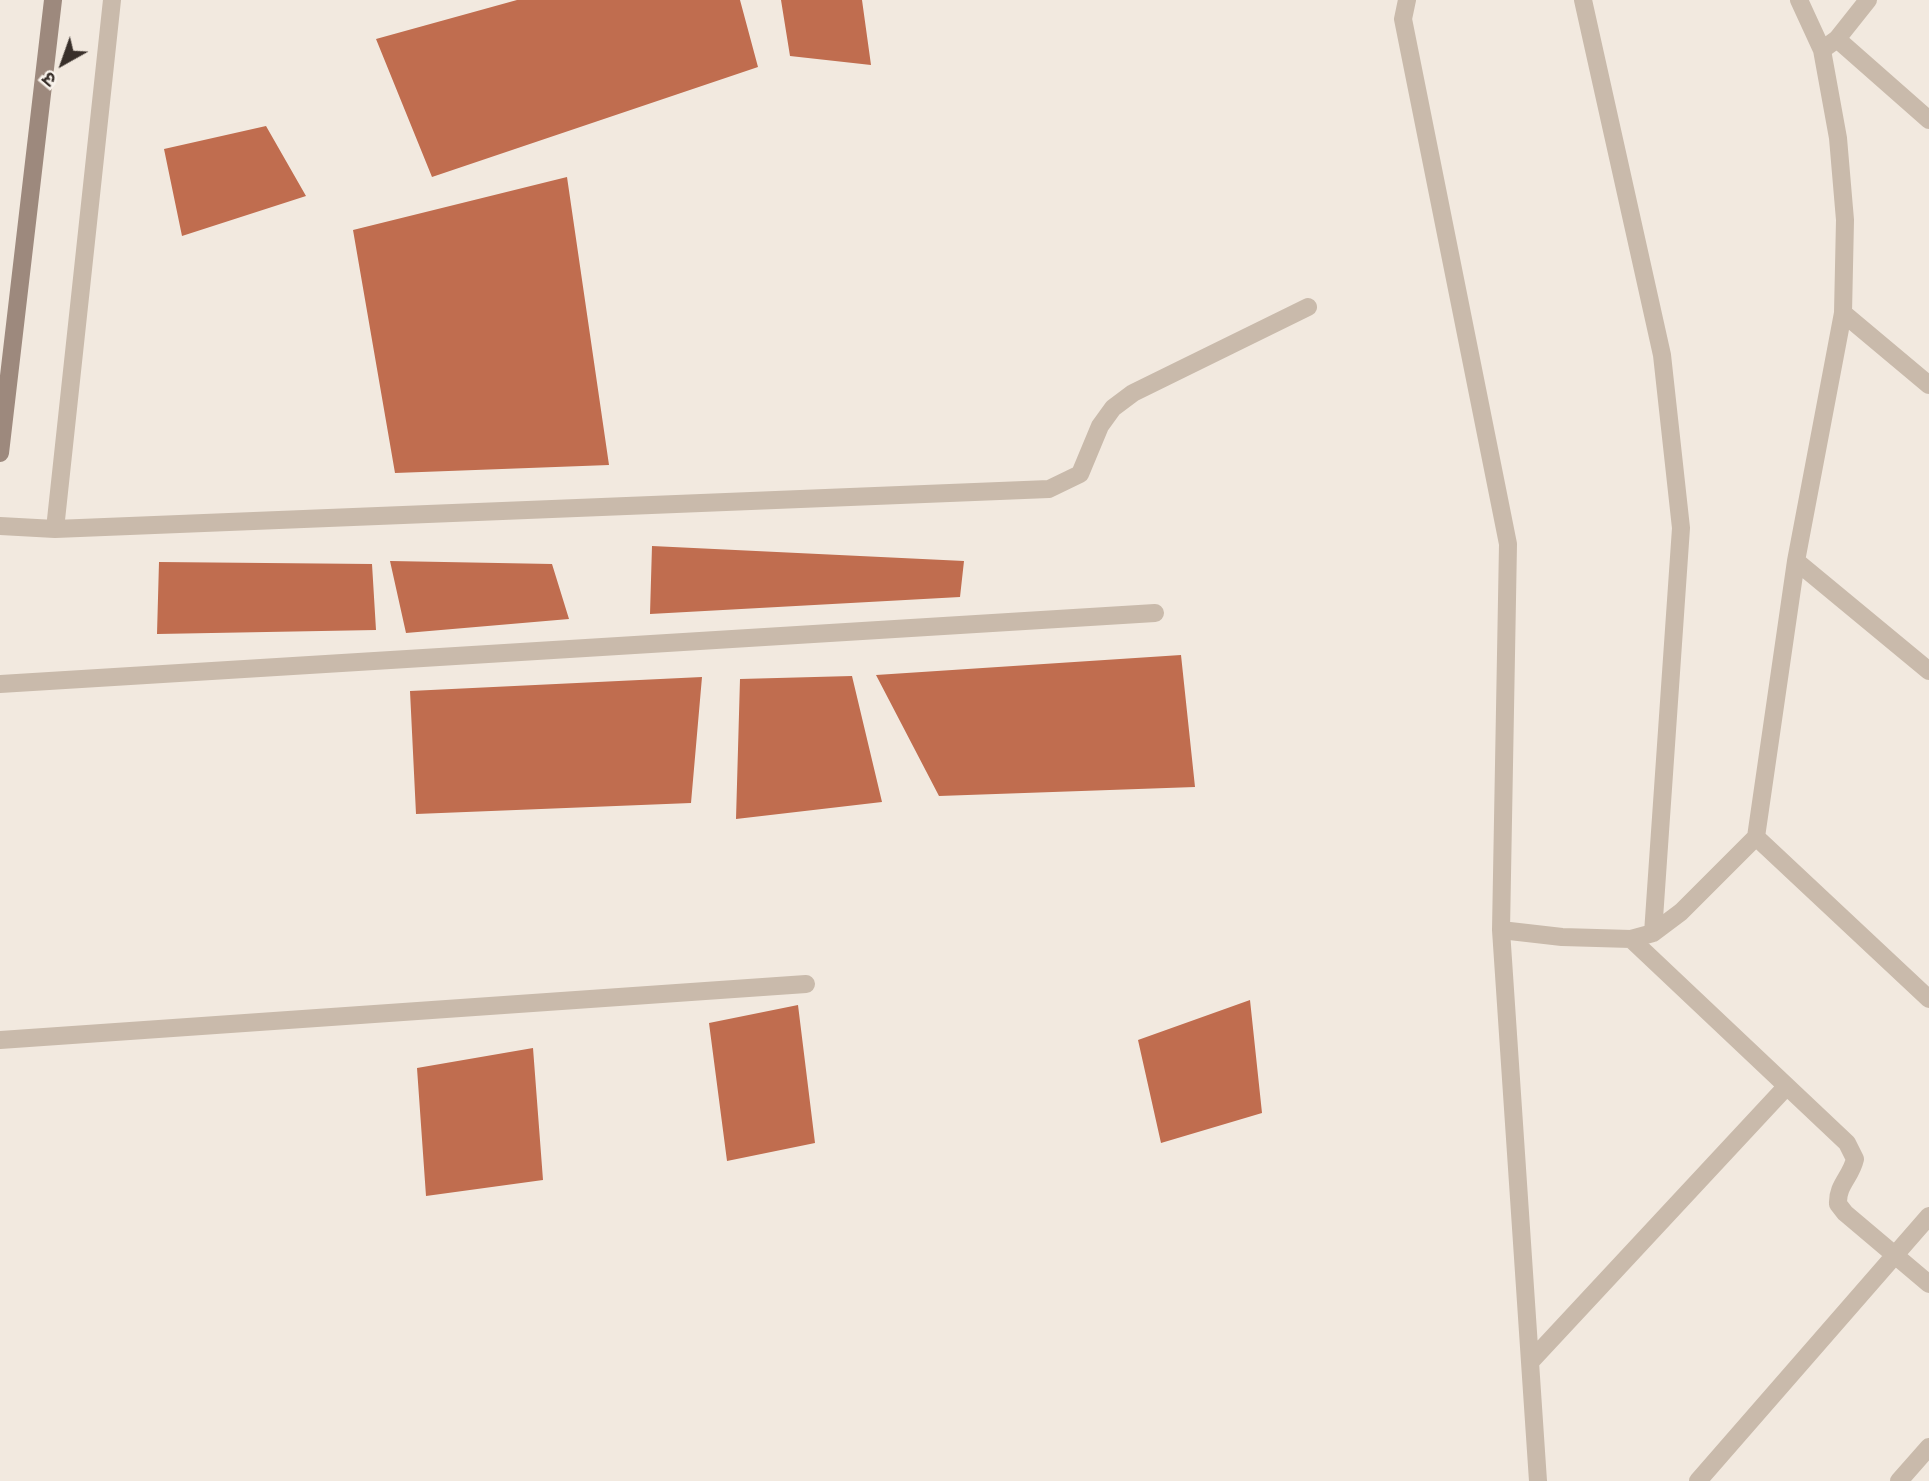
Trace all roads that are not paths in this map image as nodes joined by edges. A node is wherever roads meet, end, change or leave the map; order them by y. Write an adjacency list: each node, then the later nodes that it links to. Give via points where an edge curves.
1 (53, 0): 13 (street)
2 (112, 0): 15 (street)
3 (1407, 0): 21 (street, via 1402,19 1508,544)
4 (1583, 0): 22 (street, via 1662,355 1681,528)
5 (1799, 0): 8 (street)
6 (1868, 0): 7 (street)
7 (1837, 38): 8 (street); 9 (street)
8 (1822, 50): 11 (street, via 1839,138 1845,220)
9 (1929, 120)
10 (1308, 307): 15 (street, via 1133,393 1113,408 1100,426 1080,474 1049,489)
11 (1843, 313): 12 (street); 16 (street)
12 (1929, 385)
13 (0, 453)
14 (0, 526): 15 (street)
15 (55, 529)
16 (1796, 561): 18 (street); 20 (street)
17 (1155, 613): 19 (street)
18 (1929, 671)
19 (0, 684)
20 (1756, 837): 22 (street, via 1681,912); 25 (street)
21 (1501, 930): 23 (street); 31 (street)
22 (1653, 933): 23 (street)
23 (1631, 939): 27 (street)
24 (806, 984): 26 (street)
25 (1929, 999)
26 (0, 1040)
27 (1786, 1087): 29 (street, via 1853,1151 1853,1169 1840,1187 1838,1204); 31 (street)
28 (1929, 1216): 29 (street)
29 (1895, 1254): 30 (street); 34 (street)
30 (1929, 1284)
31 (1530, 1362): 33 (street)
32 (1929, 1447): 35 (street)
33 (1538, 1481)
34 (1698, 1481)
35 (1899, 1481)

